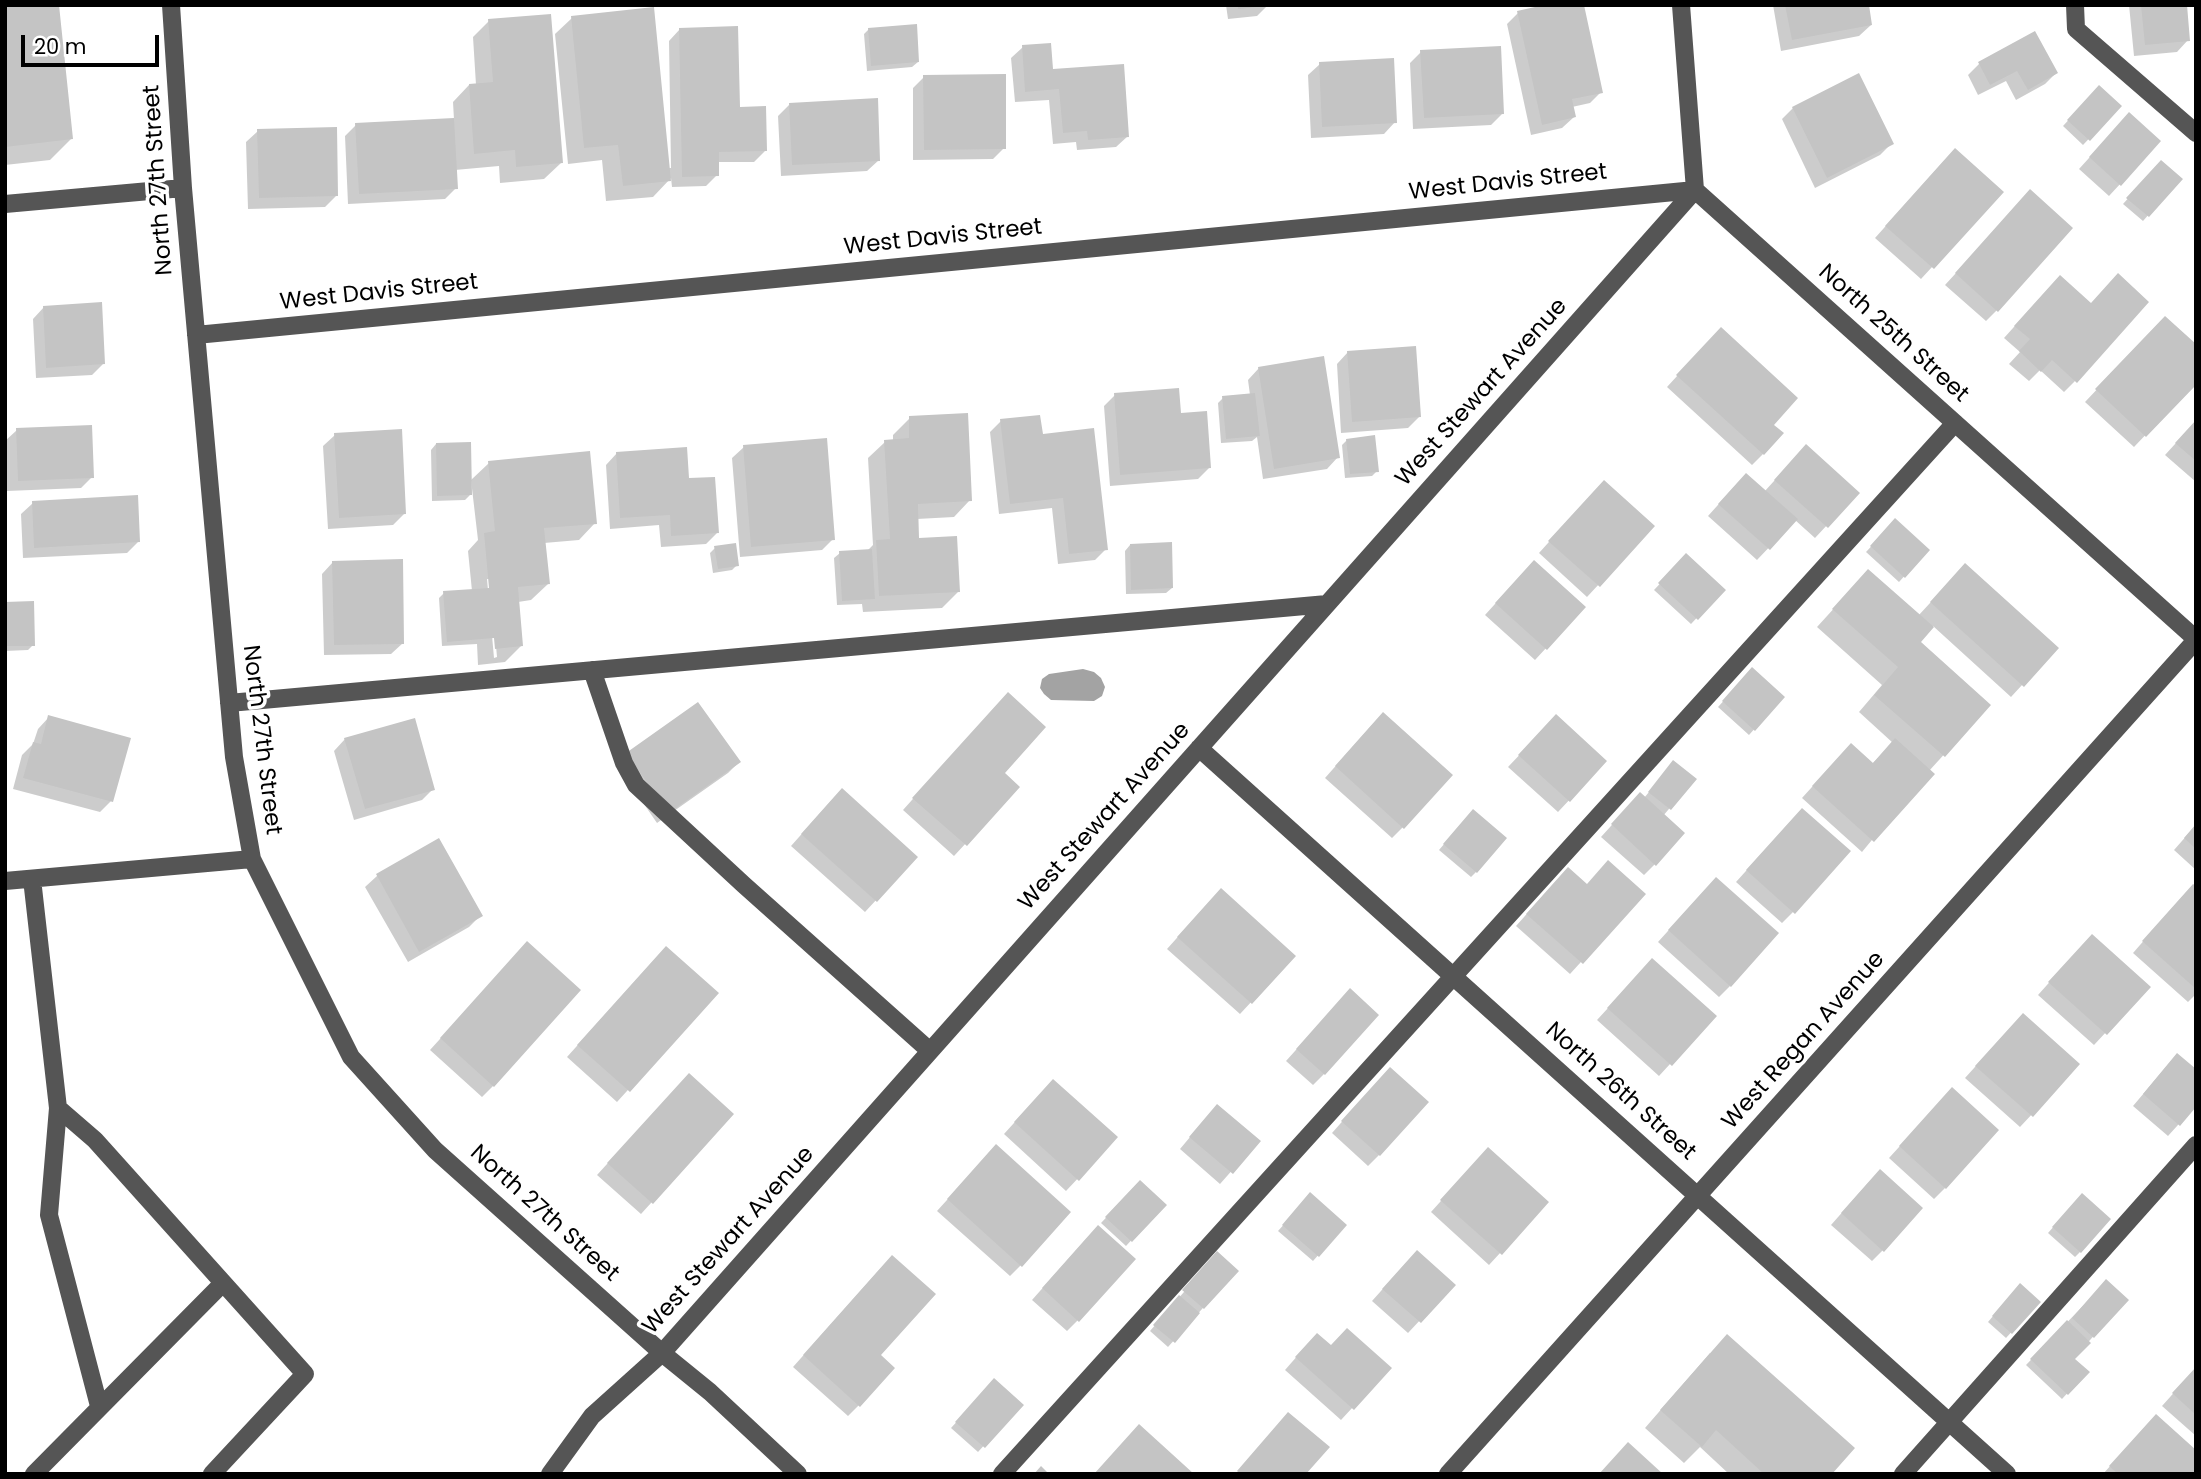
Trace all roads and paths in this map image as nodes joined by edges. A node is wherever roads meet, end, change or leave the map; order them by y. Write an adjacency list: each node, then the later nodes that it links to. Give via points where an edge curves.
1 (171, 5): 5 (street, North 27th Street)
2 (1681, 5): 6 (street)
3 (2075, 5): 4 (street, via 2076,29)
4 (2196, 132)
5 (183, 188): 7 (street); 8 (street, North 27th Street)
6 (1695, 190): 8 (street, West Davis Street); 9 (street, North 25th Street); 10 (street, West Stewart Avenue)
7 (5, 204)
8 (196, 335): 13 (street, North 27th Street)
9 (1955, 423): 11 (street, North 25th Street); 18 (street)
10 (1327, 604): 12 (street); 14 (street, West Stewart Avenue)
11 (2196, 640): 22 (street, West Regan Avenue)
12 (592, 670): 13 (street); 19 (street, via 636,785)
13 (229, 703): 15 (street, North 27th Street)
14 (1199, 748): 18 (street, North 26th Street); 19 (street, West Stewart Avenue)
15 (251, 859): 16 (street); 24 (street, North 27th Street, via 351,1057 435,1150)
16 (32, 879): 17 (street); 20 (street)
17 (5, 881)
18 (1453, 976): 22 (street, North 26th Street); 31 (street)
19 (930, 1051): 24 (street, West Stewart Avenue)
20 (58, 1108): 23 (street, via 95,1140); 25 (street, via 49,1215)
21 (2196, 1145): 26 (street)
22 (1698, 1195): 26 (street, North 26th Street); 32 (street, West Regan Avenue)
23 (223, 1283): 25 (street); 28 (street, via 305,1374)
24 (662, 1353): 29 (street, West Stewart Avenue, via 592,1416); 30 (street, North 27th Street)
25 (99, 1406): 27 (street)
26 (1950, 1422): 33 (street); 34 (street, North 26th Street)
27 (34, 1474)
28 (212, 1474)
29 (550, 1474)
30 (798, 1474)
31 (1002, 1474)
32 (1448, 1474)
33 (1903, 1474)
34 (2007, 1474)

